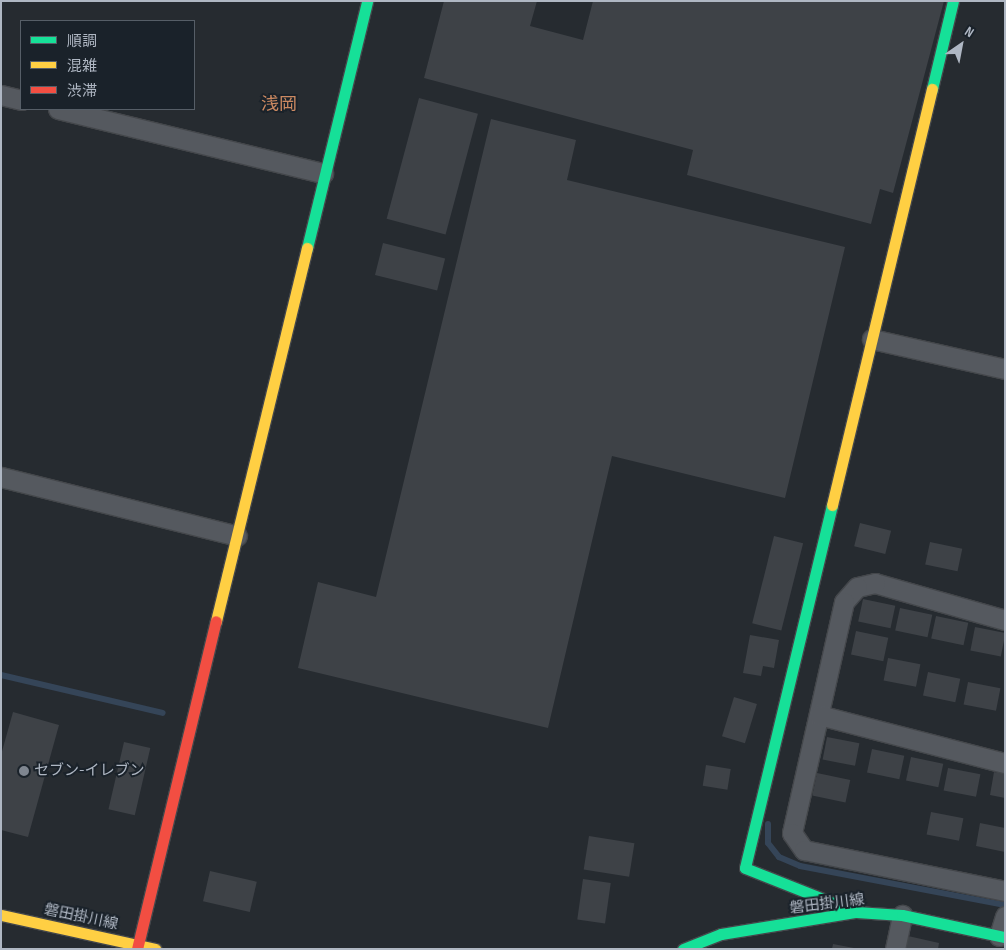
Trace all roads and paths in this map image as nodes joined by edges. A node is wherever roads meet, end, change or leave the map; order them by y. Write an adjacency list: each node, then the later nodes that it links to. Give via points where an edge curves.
1 (367, 1): 6 (street)
2 (953, 1): 7 (street)
3 (1, 95): 4 (street)
4 (20, 100)
5 (62, 110): 6 (street)
6 (323, 173): 10 (street)
7 (872, 339): 8 (street); 15 (street, via 744,868)
8 (1005, 369)
9 (1, 477): 10 (street)
10 (237, 536): 20 (street)
11 (1005, 620): 12 (street, via 874,583 857,587 844,602)
12 (818, 715): 13 (street); 14 (street, via 792,833 804,850)
13 (1005, 763)
14 (1005, 891)
15 (856, 912): 17 (street, 磐田掛川線); 22 (street, 磐田掛川線, via 721,934)
16 (1, 915): 20 (street, 磐田掛川線)
17 (902, 915): 19 (street, 磐田掛川線); 23 (street)
18 (1005, 916): 19 (street)
19 (1002, 937)
20 (138, 947): 21 (street, 磐田掛川線)
21 (155, 949)
22 (683, 949)
23 (895, 949)

